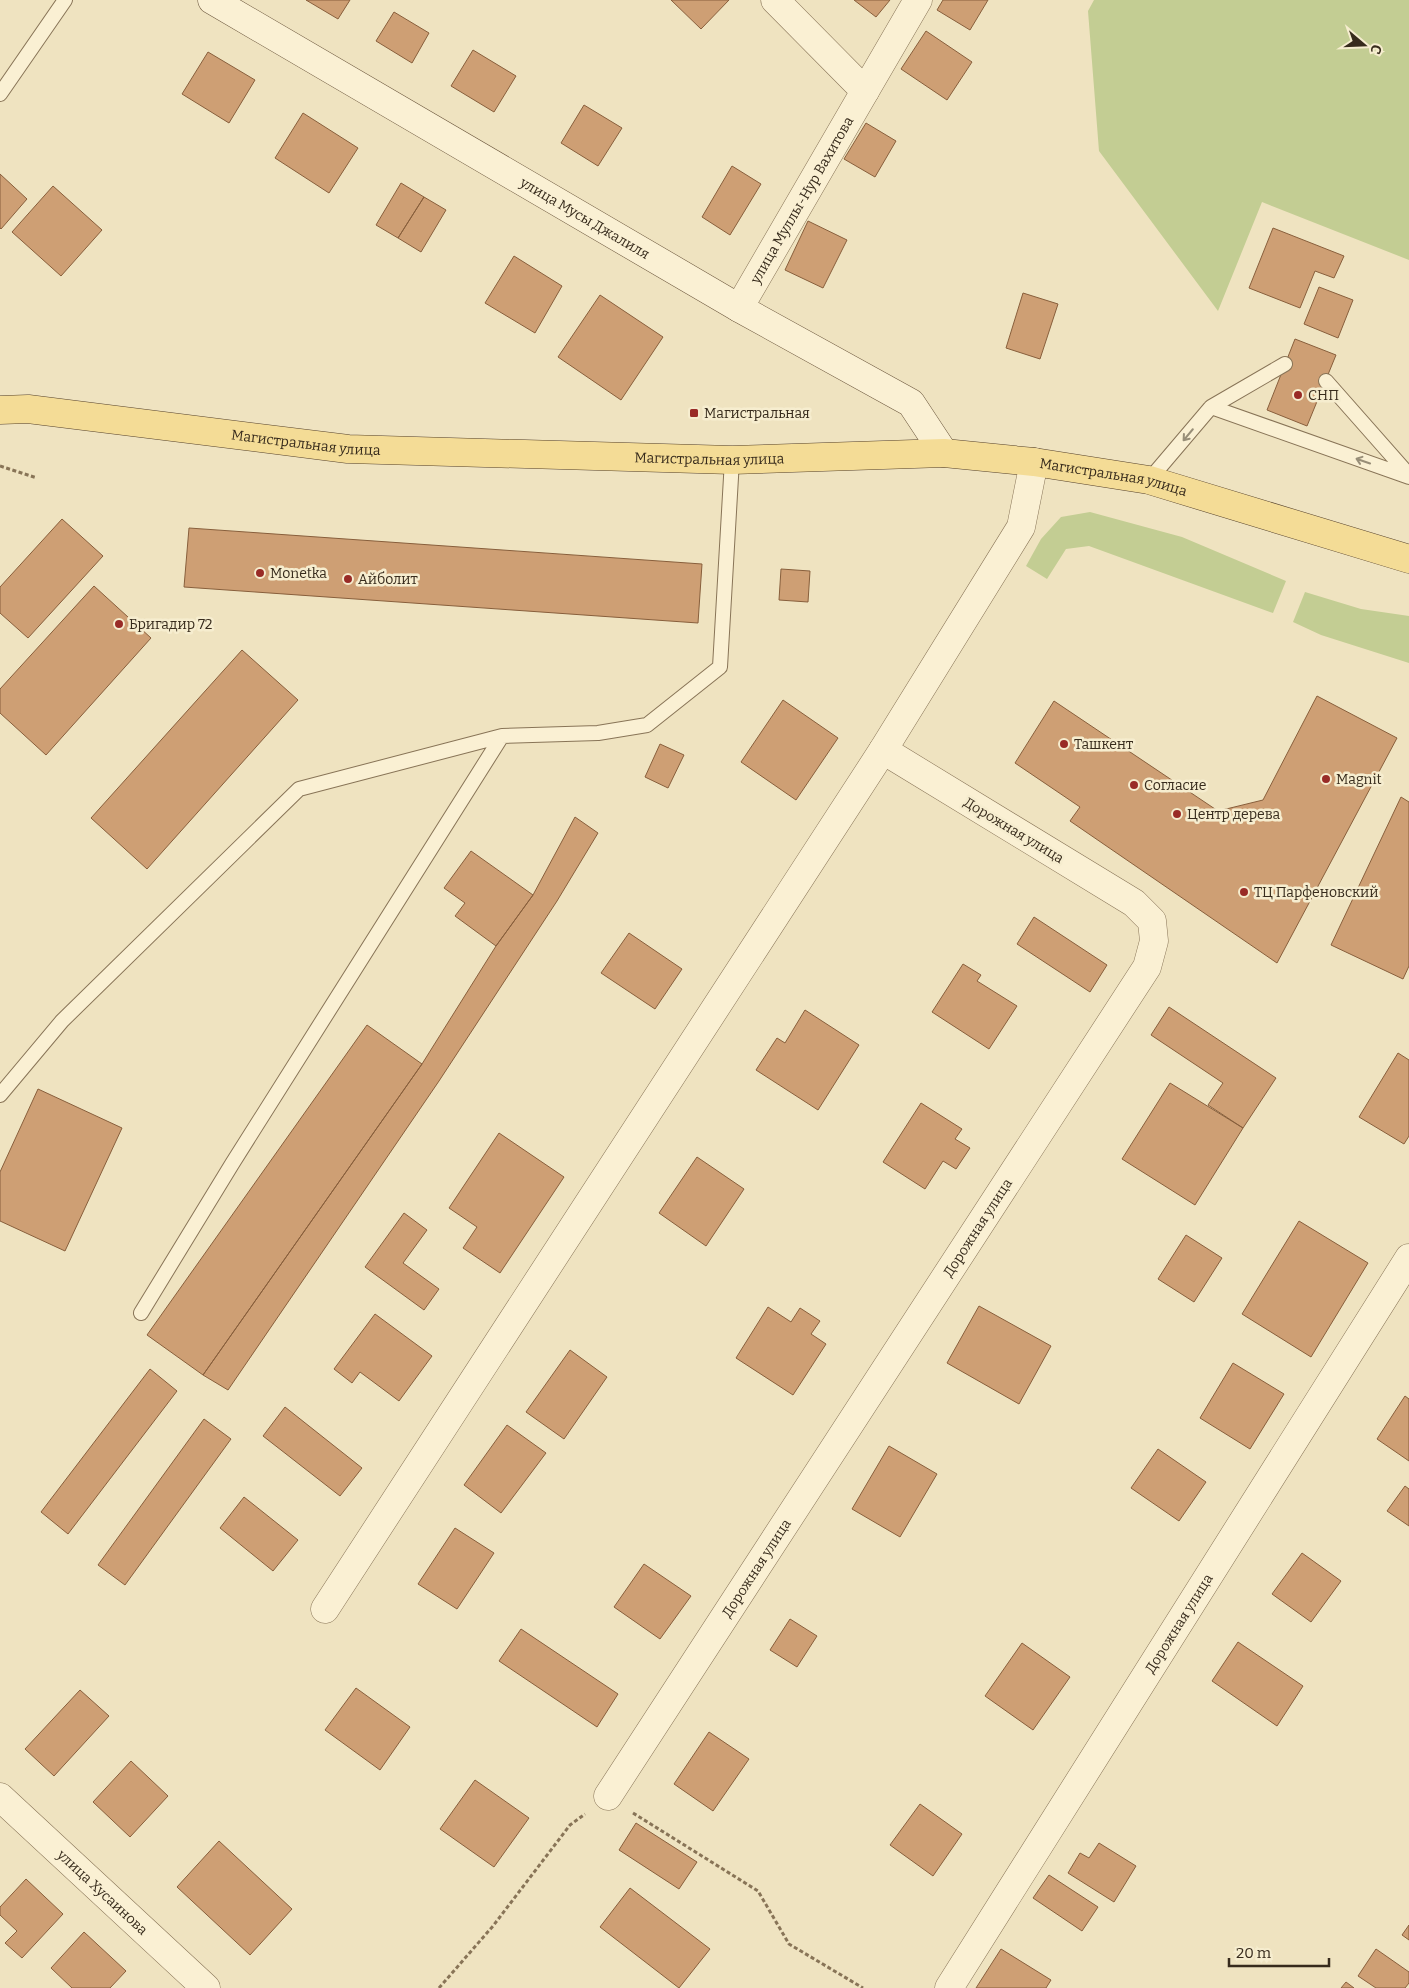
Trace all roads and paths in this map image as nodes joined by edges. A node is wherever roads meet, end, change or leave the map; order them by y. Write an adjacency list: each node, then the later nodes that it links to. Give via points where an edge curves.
1 (65, 0): 6 (lane)
2 (212, 0): 7 (street, улица Мусы Джалиля)
3 (775, 0): 5 (street)
4 (918, 0): 5 (street, улица Муллы-Нур Вахитова)
5 (865, 91): 7 (street, улица Муллы-Нур Вахитова)
6 (0, 94)
7 (739, 308): 12 (street, улица Мусы Джалиля, via 911,403)
8 (1285, 364): 10 (lane)
9 (1326, 380): 16 (lane)
10 (1211, 407): 16 (lane, one-way to 10); 18 (lane, one-way to 18)
11 (0, 410): 13 (main road, Магистральная улица, via 28,409 348,449)
12 (944, 453): 13 (main road, Магистральная улица); 14 (main road, Магистральная улица)
13 (732, 460): 20 (lane, via 720,666 647,725 598,733)
14 (1034, 462): 18 (main road, Магистральная улица); 21 (street, via 1021,527)
15 (0, 466): 17 (path)
16 (1409, 476)
17 (37, 478)
18 (1149, 480): 19 (main road, Магистральная улица)
19 (1409, 559)
20 (502, 736): 22 (lane, via 299,789 62,1021); 24 (lane)
21 (884, 750): 25 (street); 26 (street, Дорожная улица, via 1134,903 1152,921 1154,940 1147,967)
22 (0, 1094)
23 (1409, 1258): 31 (street, Дорожная улица)
24 (141, 1313)
25 (325, 1609)
26 (608, 1796): 29 (path, via 570,1825 493,1926); 30 (path, via 758,1891 789,1944)
27 (0, 1797): 28 (street, улица Хусаинова)
28 (206, 1988)
29 (439, 1988)
30 (862, 1988)
31 (949, 1988)

